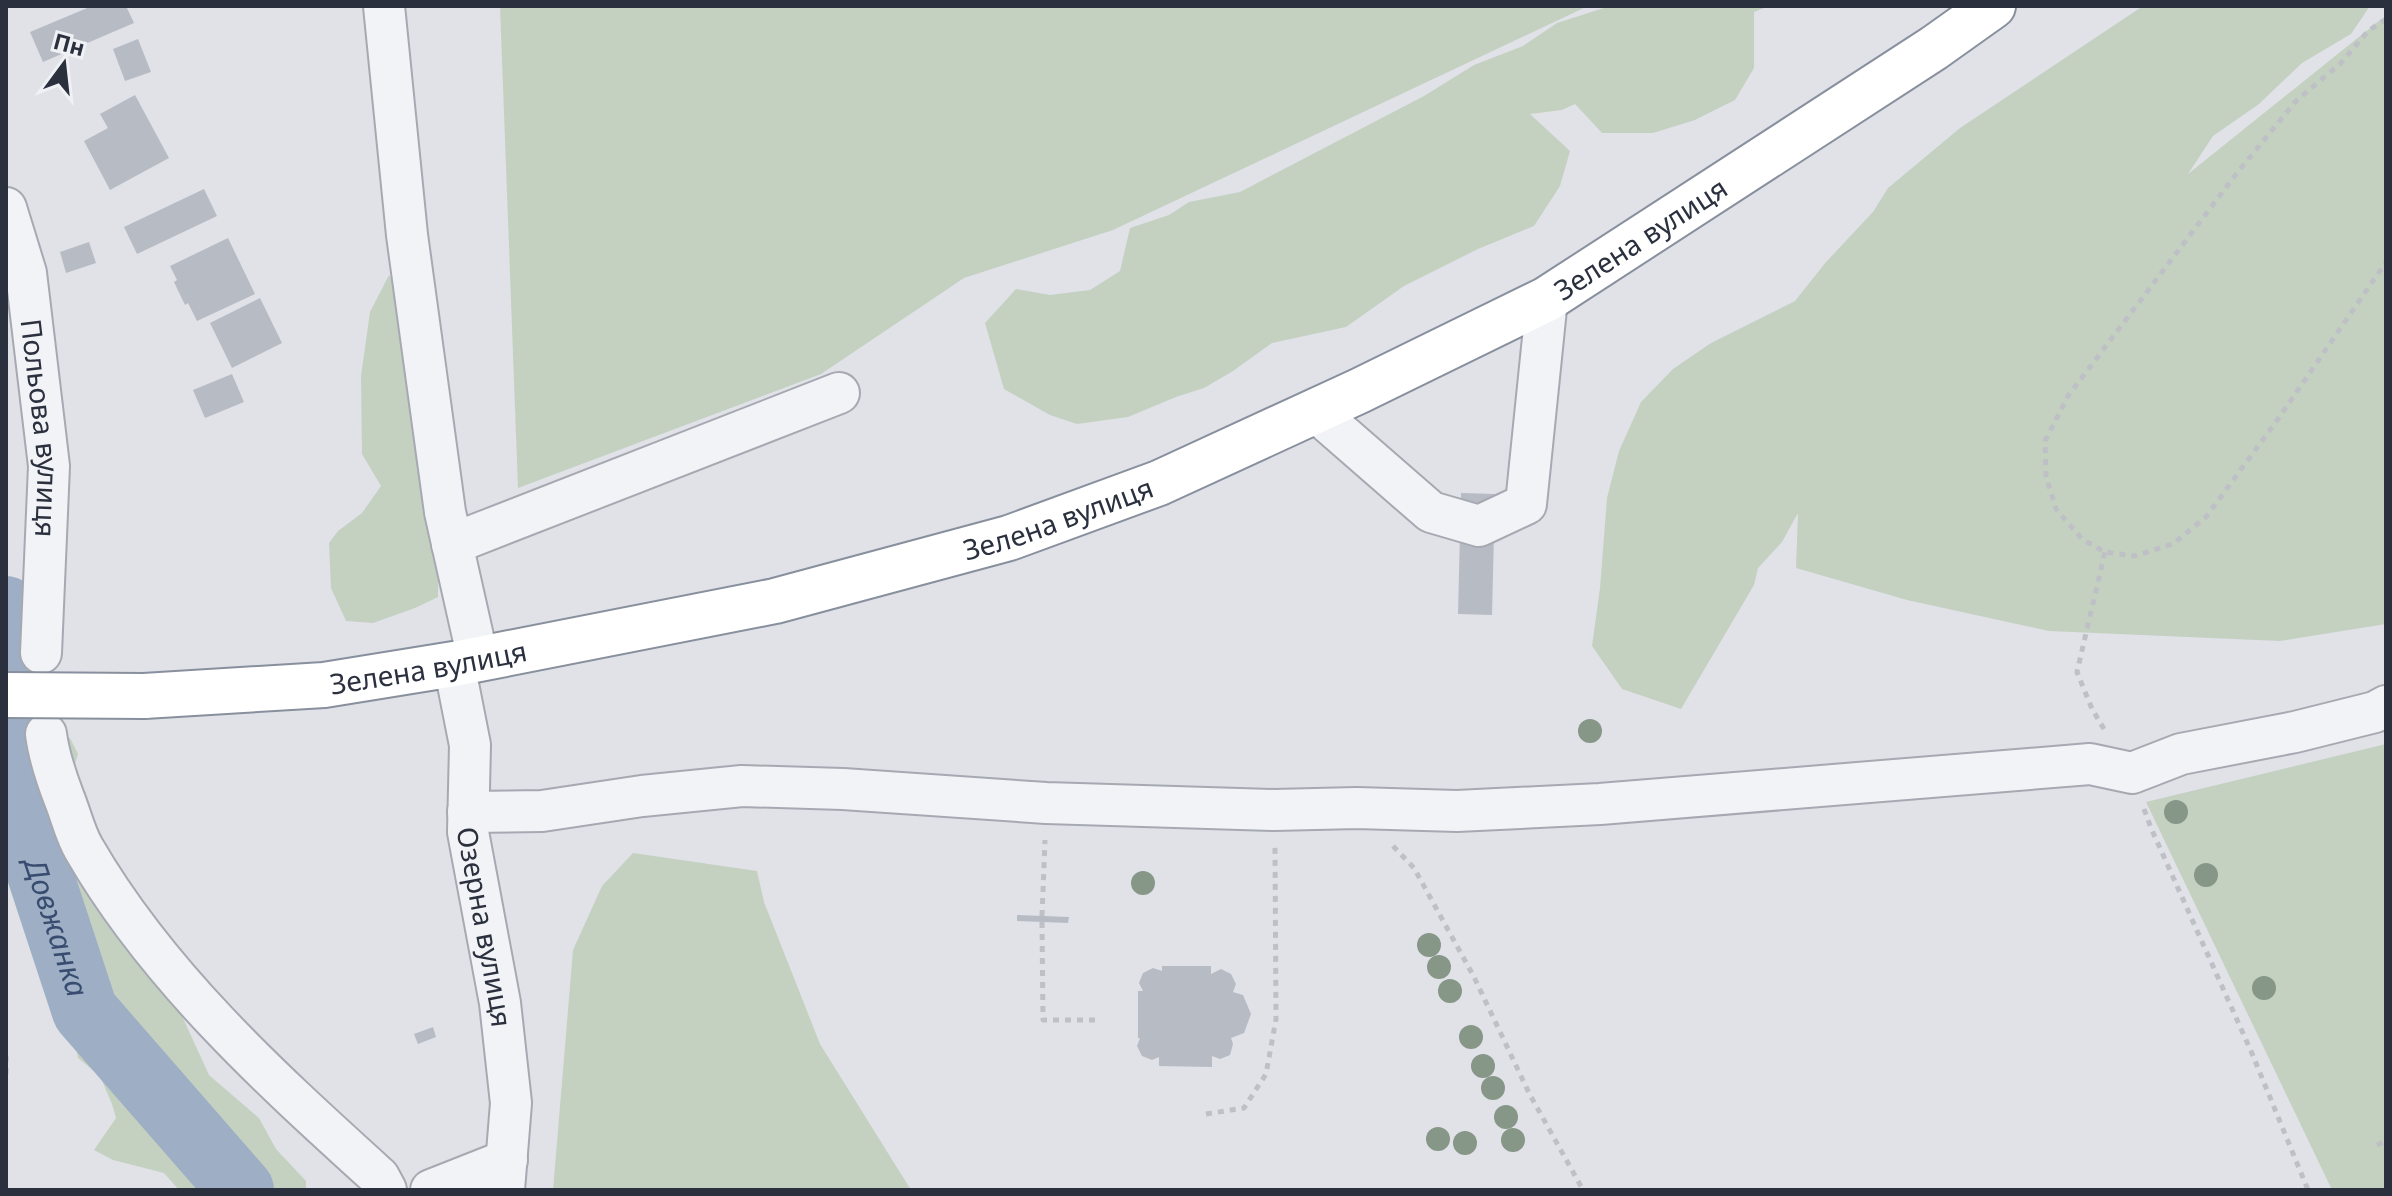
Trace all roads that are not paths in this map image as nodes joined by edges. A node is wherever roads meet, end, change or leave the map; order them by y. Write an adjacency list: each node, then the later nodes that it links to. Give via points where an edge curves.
1 (384, 6): 7 (street, Озерна вулиця, via 407,235)
2 (1993, 6): 4 (highway, Зелена вулиця)
3 (6, 208): 8 (street, Польова вулиця, via 26,273 49,466)
4 (1547, 299): 6 (highway, Зелена вулиця); 6 (street, via 1526,504 1479,526 1431,512)
5 (839, 393): 7 (street)
6 (1315, 411): 9 (highway, Зелена вулиця, via 1159,483 1009,538 775,601)
7 (452, 544): 9 (street, Озерна вулиця)
8 (41, 653)
9 (466, 661): 10 (highway, Зелена вулиця, bridge, via 324,685 144,696); 13 (street, Озерна вулиця)
10 (6, 695)
11 (2386, 706): 13 (street, via 2295,732 2181,754 2132,773 2090,764 1600,804 1457,811 1274,810 742,786 542,811)
12 (46, 734): 15 (street, via 49,757 83,847 135,926 199,1004 292,1099 379,1177)
13 (468, 812): 14 (street, Озерна вулиця, via 511,1103)
14 (506, 1175): 16 (street)
15 (386, 1190)
16 (431, 1190)

